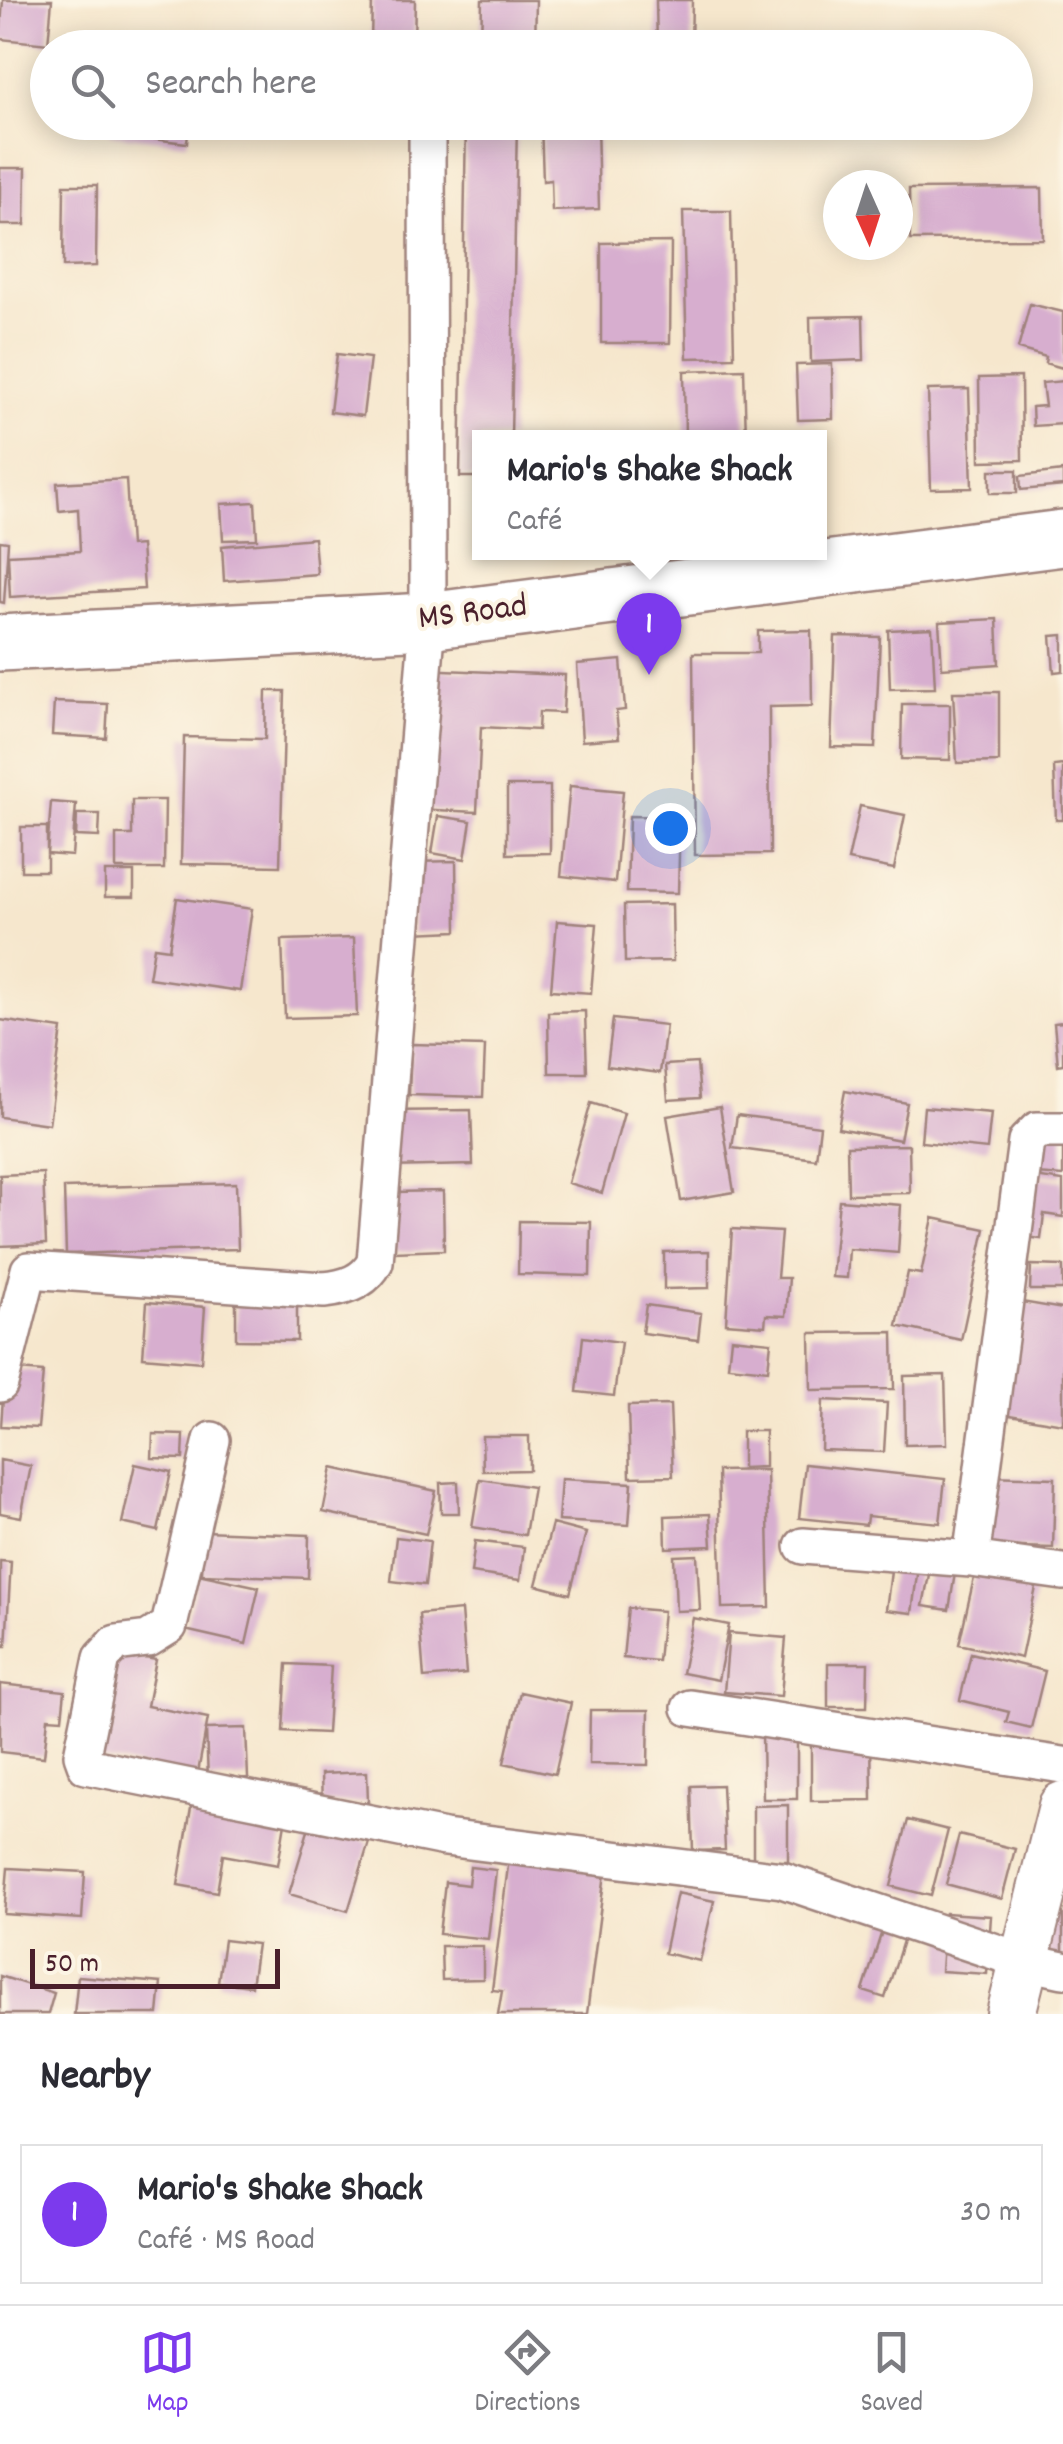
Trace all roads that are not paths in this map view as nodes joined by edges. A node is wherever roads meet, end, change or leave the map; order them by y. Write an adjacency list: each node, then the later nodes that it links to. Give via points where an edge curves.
1 (427, 140): 3 (street)
2 (1063, 538): 3 (highway, MS Road)
3 (428, 621): 4 (highway, MS Road); 6 (street, via 379,1245 370,1272 324,1290)
4 (0, 643)
5 (1063, 1130): 10 (street, via 1038,1130 1026,1141)
6 (14, 1269): 7 (street)
7 (0, 1384)
8 (212, 1440): 15 (street, via 173,1616 160,1634 116,1643 102,1658 82,1755 86,1766 444,1838 782,1880)
9 (804, 1546): 10 (street)
10 (971, 1559): 11 (street)
11 (1063, 1572)
12 (690, 1708): 13 (street)
13 (1063, 1766)
14 (1063, 1806): 15 (street)
15 (1044, 1966): 16 (street)
16 (1012, 2014)

